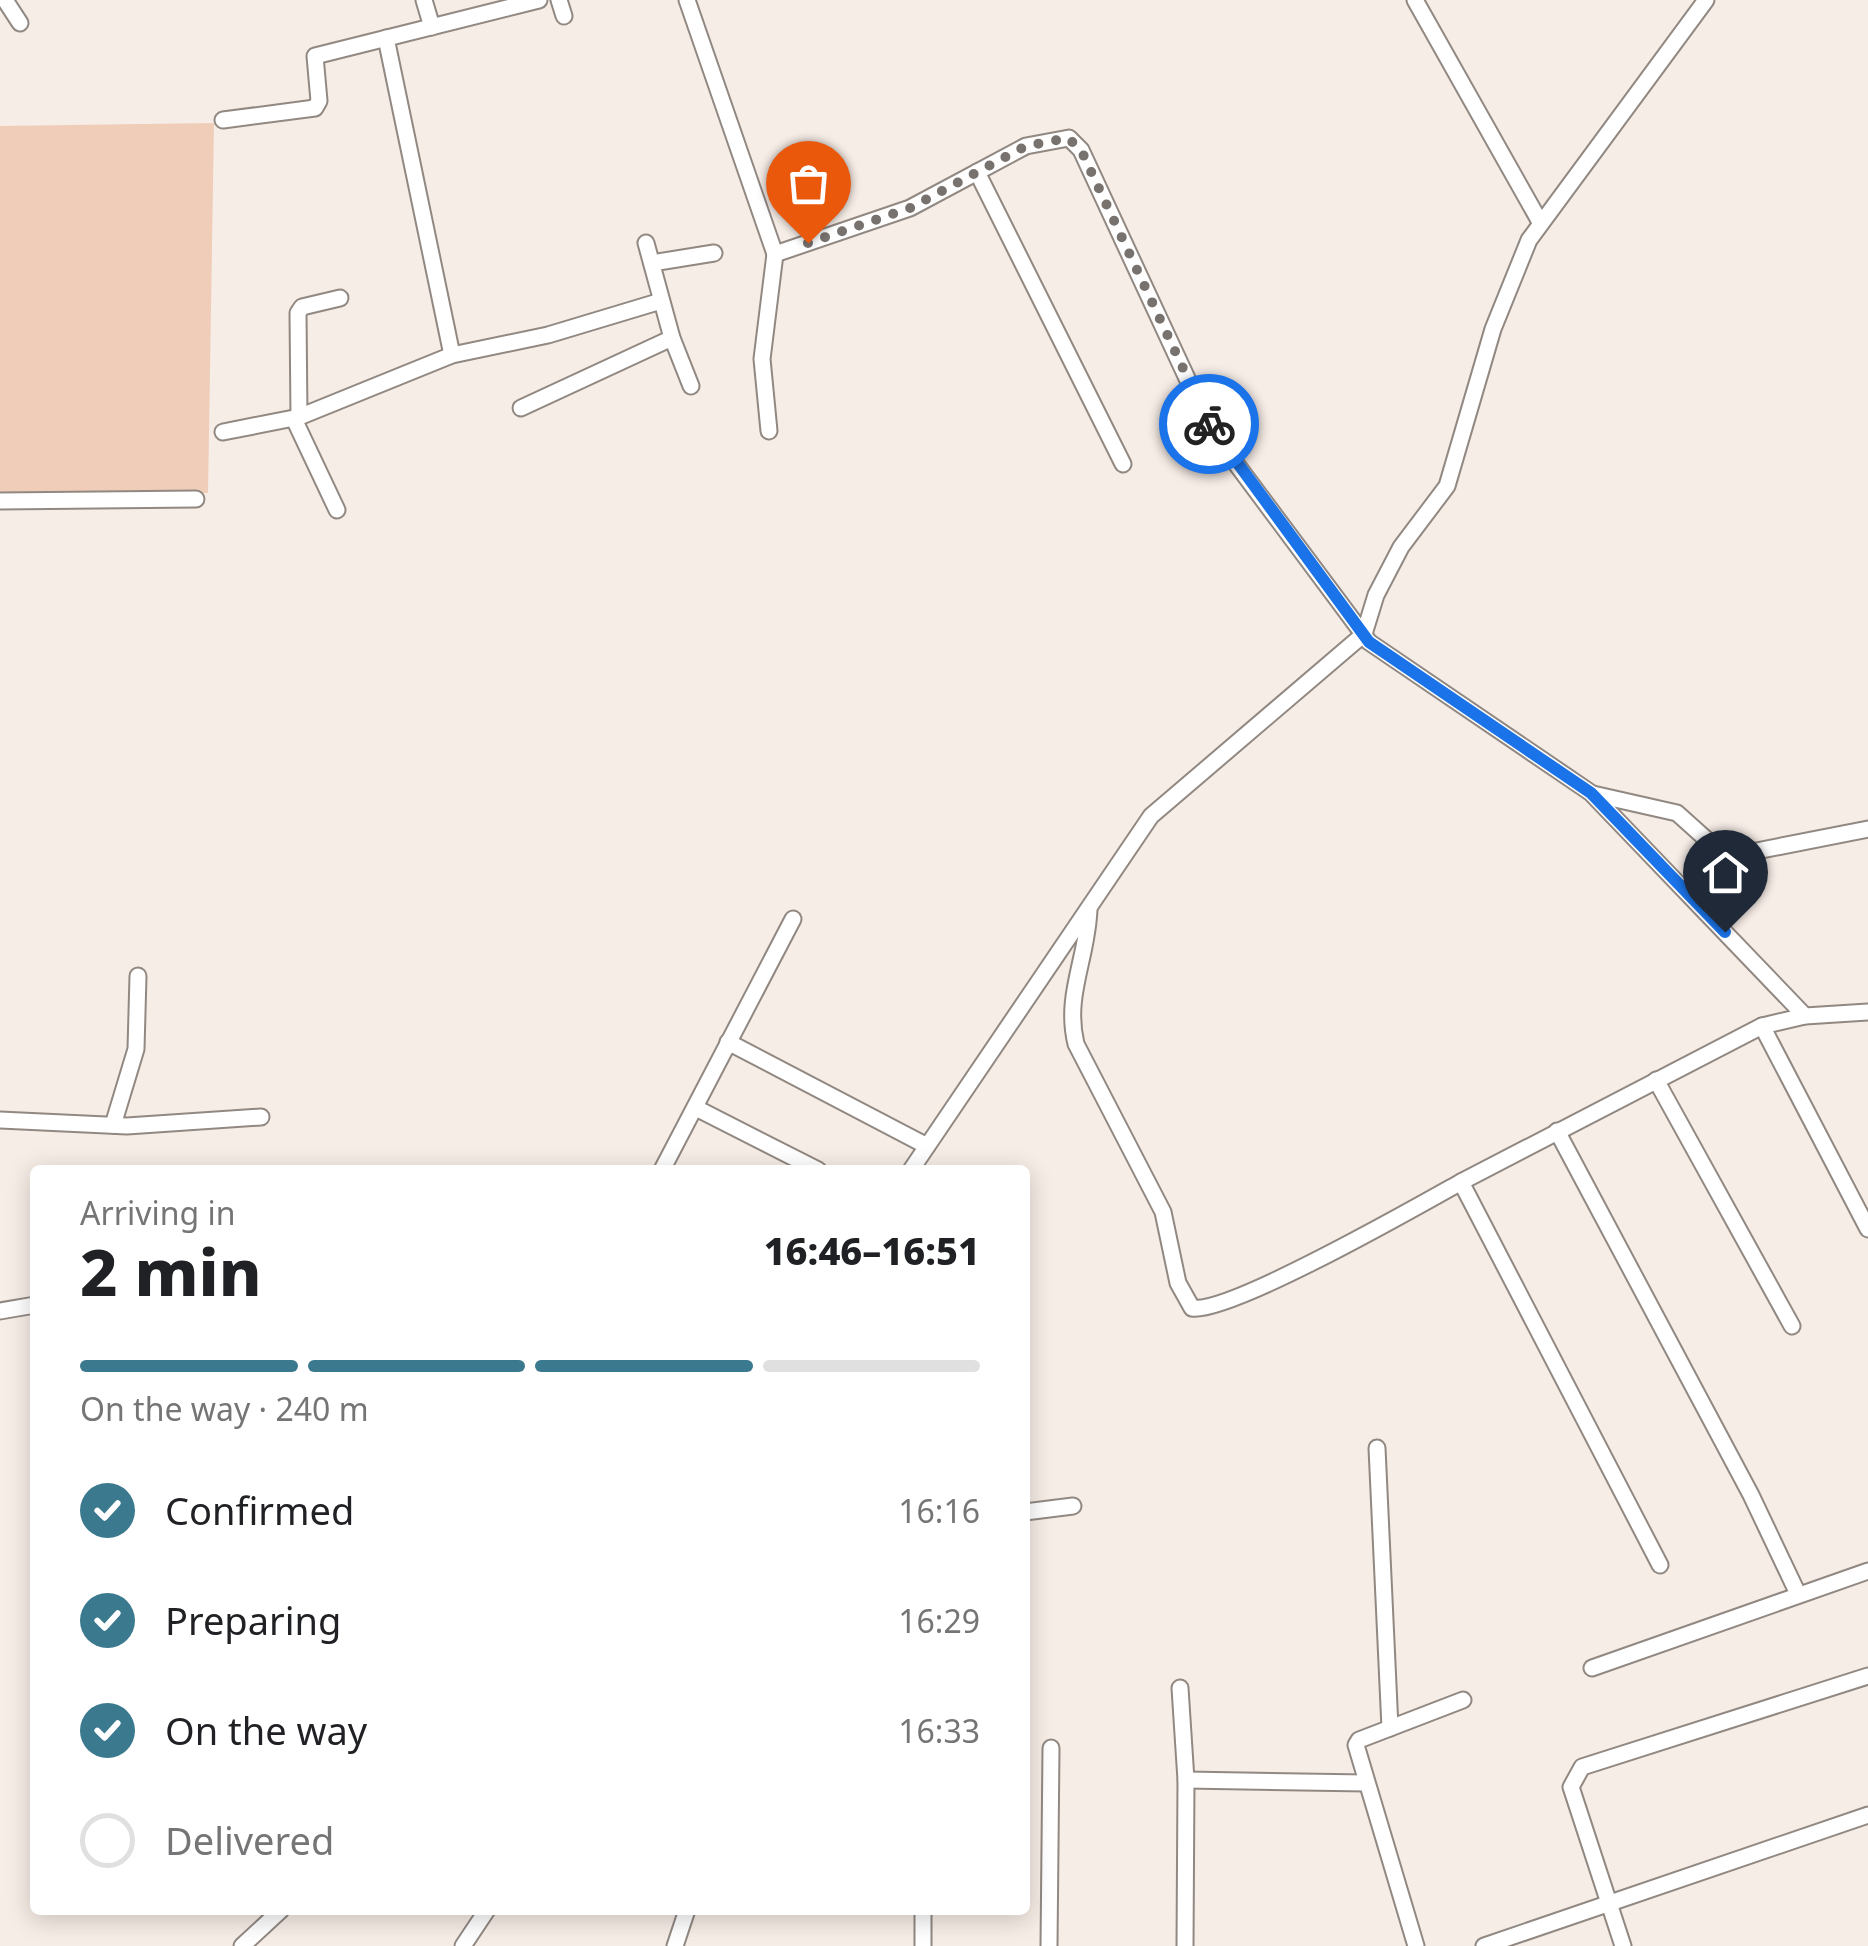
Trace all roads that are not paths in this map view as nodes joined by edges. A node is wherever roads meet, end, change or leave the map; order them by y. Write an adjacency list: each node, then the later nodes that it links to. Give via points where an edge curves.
1 (5, 0): 7 (street)
2 (424, 0): 8 (street)
3 (539, 0): 8 (street)
4 (687, 0): 15 (street)
5 (1415, 0): 12 (street)
6 (1706, 0): 12 (street)
7 (20, 23)
8 (432, 27): 9 (street)
9 (386, 38): 10 (street, via 314,56 316,108); 20 (street)
10 (223, 120)
11 (977, 172): 15 (street, via 910,208); 26 (street); 30 (street, via 1026,146 1068,138 1081,150 1211,430)
12 (1540, 222): 30 (street, via 1493,330 1447,486 1401,547)
13 (646, 243): 16 (street)
14 (714, 253): 16 (street)
15 (774, 254): 24 (street, via 762,360)
16 (652, 263): 18 (street)
17 (340, 298): 23 (street, via 298,313)
18 (662, 301): 19 (street); 20 (street)
19 (672, 338): 21 (street); 22 (street)
20 (452, 355): 23 (street)
21 (691, 386)
22 (521, 408)
23 (296, 418): 25 (street); 29 (street)
24 (770, 431)
25 (223, 432)
26 (1123, 464)
27 (196, 498): 28 (street)
28 (0, 500)
29 (337, 510)
30 (1364, 634): 31 (street); 33 (street, via 1151,816)
31 (1591, 793): 32 (street, via 1677,814 1726,857); 37 (street)
32 (1868, 829)
33 (1089, 908): 46 (street); 52 (street, via 1073,984 1076,1044 1163,1212 1178,1282 1192,1308 1221,1303 1342,1248)
34 (792, 919): 39 (street)
35 (138, 976): 44 (street, via 136,1048)
36 (1868, 1012): 37 (street)
37 (1805, 1016): 38 (street)
38 (1762, 1026): 40 (street); 53 (street)
39 (728, 1042): 41 (street); 46 (street)
40 (1656, 1080): 45 (street); 56 (street)
41 (696, 1108): 47 (street); 48 (street)
42 (261, 1117): 44 (street)
43 (0, 1120): 44 (street)
44 (113, 1125)
45 (1557, 1131): 52 (street); 62 (street)
46 (928, 1146): 51 (street)
47 (784, 1153): 49 (street); 50 (street)
48 (665, 1165)
49 (778, 1165)
50 (808, 1165)
51 (915, 1165)
52 (1461, 1182): 60 (street)
53 (1868, 1229)
54 (30, 1305): 55 (street)
55 (0, 1310)
56 (1792, 1326)
57 (1377, 1448): 67 (street)
58 (1073, 1506): 59 (street)
59 (1030, 1511)
60 (1660, 1565)
61 (1868, 1571): 62 (street)
62 (1798, 1594): 63 (street)
63 (1592, 1668)
64 (1868, 1676): 72 (street, via 1582,1767 1571,1788)
65 (1180, 1688): 69 (street)
66 (1463, 1700): 67 (street)
67 (1390, 1728): 70 (street, via 1356,1746)
68 (1051, 1748): 81 (street)
69 (1186, 1780): 70 (street); 82 (street)
70 (1366, 1782): 83 (street)
71 (1868, 1815): 72 (street)
72 (1608, 1906): 84 (street); 85 (street)
73 (275, 1915): 77 (street)
74 (484, 1915): 78 (street)
75 (685, 1915): 79 (street)
76 (923, 1915): 80 (street)
77 (242, 1946)
78 (463, 1946)
79 (676, 1946)
80 (923, 1946)
81 (1050, 1946)
82 (1185, 1946)
83 (1416, 1946)
84 (1484, 1946)
85 (1623, 1946)

